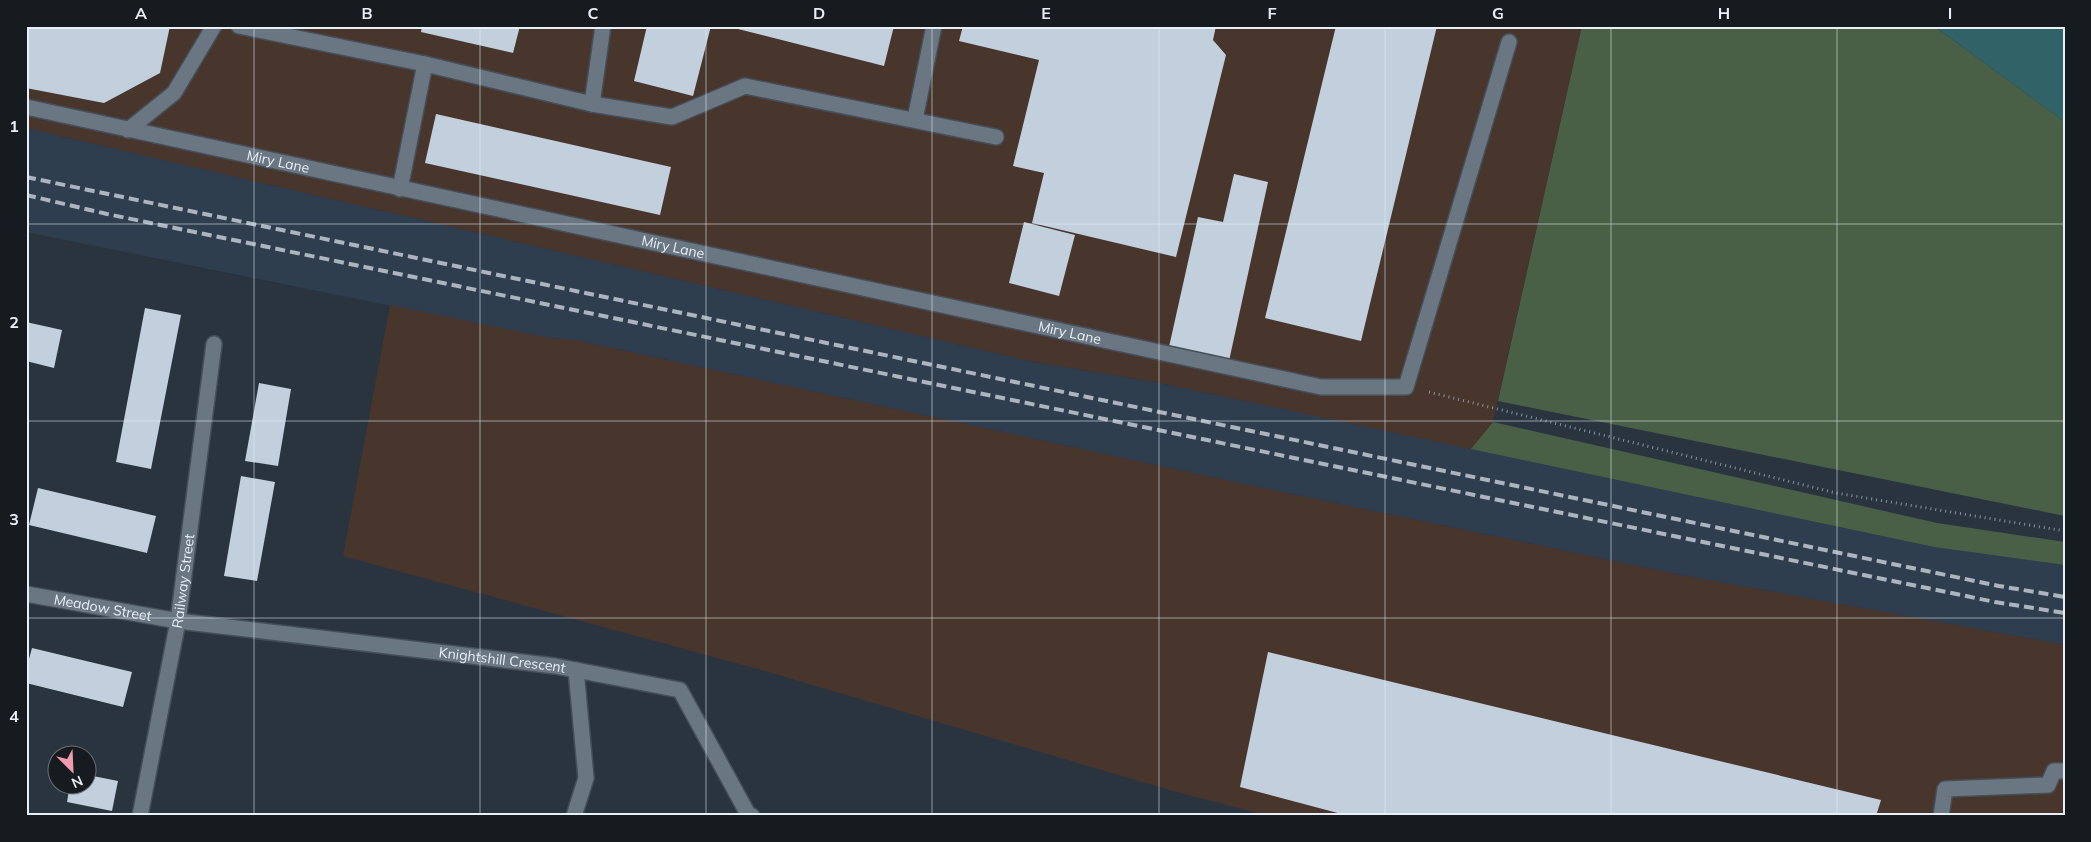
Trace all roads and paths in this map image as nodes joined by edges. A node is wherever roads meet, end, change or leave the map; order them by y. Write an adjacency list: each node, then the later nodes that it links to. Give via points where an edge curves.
1 (214, 26): 10 (street, via 174,93)
2 (239, 26): 6 (street)
3 (603, 26): 7 (street)
4 (934, 26): 9 (street)
5 (1509, 42): 14 (street)
6 (425, 64): 7 (street); 12 (street)
7 (592, 104): 9 (street, via 672,117 746,86)
8 (26, 107): 10 (street, Miry Lane)
9 (915, 119): 11 (street)
10 (128, 130): 12 (street, Miry Lane)
11 (996, 137)
12 (400, 188): 14 (street, Miry Lane, via 1321,387)
13 (214, 344): 17 (street, Railway Street)
14 (1406, 386): 15 (path, via 1836,493)
15 (2065, 530)
16 (26, 594): 17 (street, Meadow Street)
17 (178, 621): 18 (street, Knightshill Crescent); 21 (street, Railway Street)
18 (576, 670): 20 (street, Knightshill Crescent, via 680,690); 22 (street, via 586,778)
19 (2065, 771): 23 (street, via 2054,771 2048,785 1945,790)
20 (749, 815)
21 (140, 816)
22 (574, 816)
23 (1941, 816)

